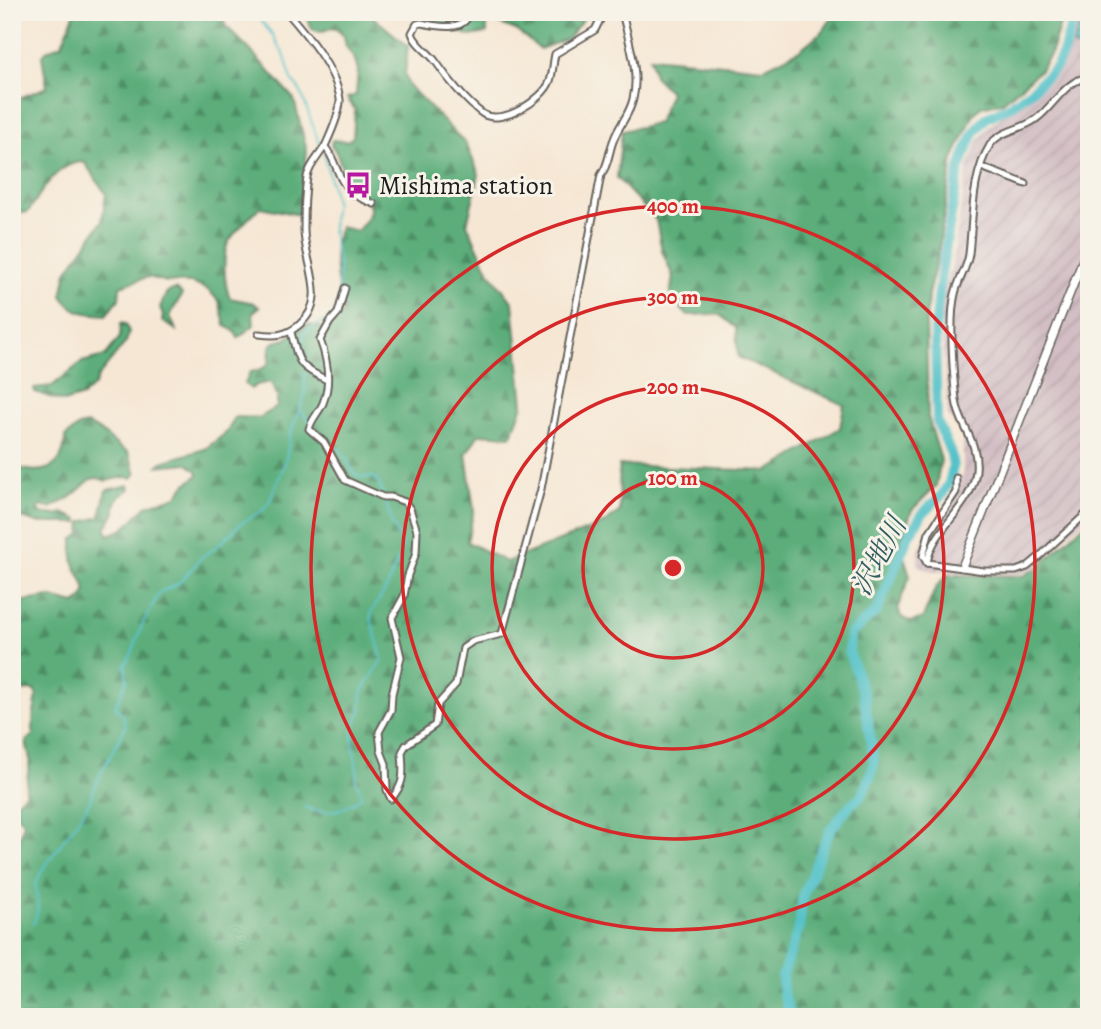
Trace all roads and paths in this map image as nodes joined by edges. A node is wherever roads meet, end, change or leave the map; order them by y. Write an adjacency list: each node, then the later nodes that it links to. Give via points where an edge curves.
1 (287, 12): 6 (street, via 323,62 340,100)
2 (470, 12): 3 (street, via 460,25 421,23 412,33 482,113 498,117 533,101 550,81 555,54 595,30)
3 (604, 12)
4 (622, 12): 14 (street, via 634,65 633,100 601,175 541,489 502,634 463,648 456,684 438,704 435,724 402,752 405,774 391,799 379,732 391,710 401,657 391,618 404,596 417,531 405,502 345,480 324,442 309,429 322,405)
5 (1089, 77): 7 (street, via 1069,86 1036,119 994,140)
6 (325, 146): 9 (street, via 351,192); 12 (street, via 308,173 304,229 315,302)
7 (981, 167): 8 (street); 17 (street, via 969,256 955,294 953,322 957,405 972,437 975,475 964,503 937,535)
8 (1026, 184)
9 (374, 204)
10 (1089, 245): 18 (street)
11 (345, 288): 14 (street, via 338,313 320,340 328,364)
12 (291, 332): 13 (street); 14 (street, via 299,363)
13 (259, 334)
14 (327, 380)
15 (956, 478): 17 (street, via 956,492 929,533 923,556)
16 (1089, 511): 18 (street, via 1027,567 1016,571)
17 (927, 563): 18 (street)
18 (962, 567)

